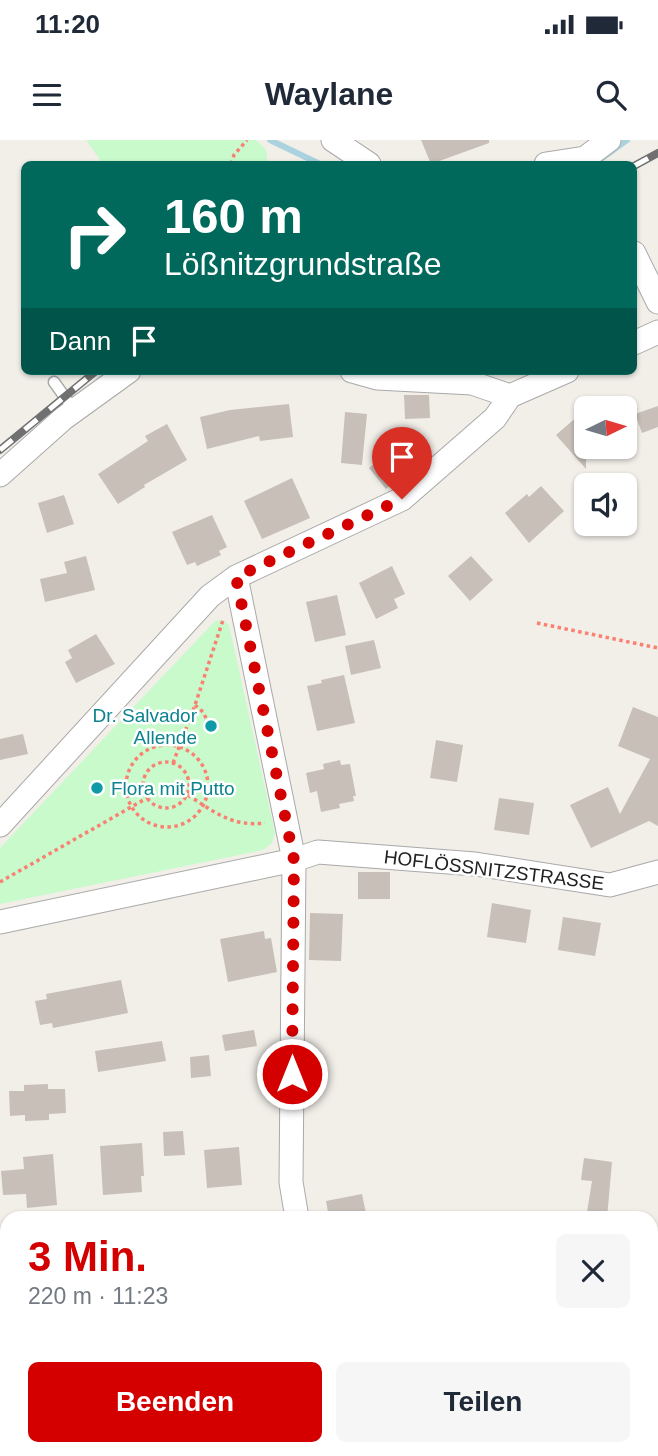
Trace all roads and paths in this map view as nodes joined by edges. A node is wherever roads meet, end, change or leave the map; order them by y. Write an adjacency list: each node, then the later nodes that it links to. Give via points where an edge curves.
1 (247, 140): 4 (path)
2 (333, 140): 5 (street)
3 (609, 140): 6 (street)
4 (232, 161)
5 (364, 161)
6 (587, 161)
7 (637, 259): 8 (street)
8 (658, 302)
9 (658, 332): 10 (street)
10 (637, 341)
11 (123, 375): 16 (street)
12 (366, 375): 15 (street, via 472,383)
13 (558, 375): 15 (street)
14 (54, 382): 16 (lane)
15 (510, 396): 18 (street, via 495,418 402,499)
16 (74, 410): 17 (street)
17 (0, 475)
18 (236, 577): 31 (street, via 210,596); 32 (street)
19 (224, 615): 22 (path)
20 (537, 623): 21 (path)
21 (658, 648)
22 (195, 705): 23 (path); 24 (path)
23 (209, 724)
24 (179, 746): 25 (path); 28 (path, via 199,759 205,770); 29 (path, via 147,749 132,764 126,786)
25 (173, 763): 26 (path, via 187,776); 27 (path, via 150,769 143,783)
26 (188, 795): 27 (path, via 168,809); 28 (path)
27 (147, 798): 29 (path)
28 (204, 805): 29 (path, via 183,824 168,827 148,821); 30 (path, via 241,824)
29 (132, 807): 34 (path)
30 (272, 824)
31 (0, 825)
32 (294, 860): 33 (street, HOFLÖSSNITZSTRASSE, via 318,852 475,864 610,885); 35 (street, HOFLÖSSNITZSTRASSE); 36 (street, via 291,1182)
33 (658, 872)
34 (0, 882)
35 (0, 922)
36 (296, 1211)

